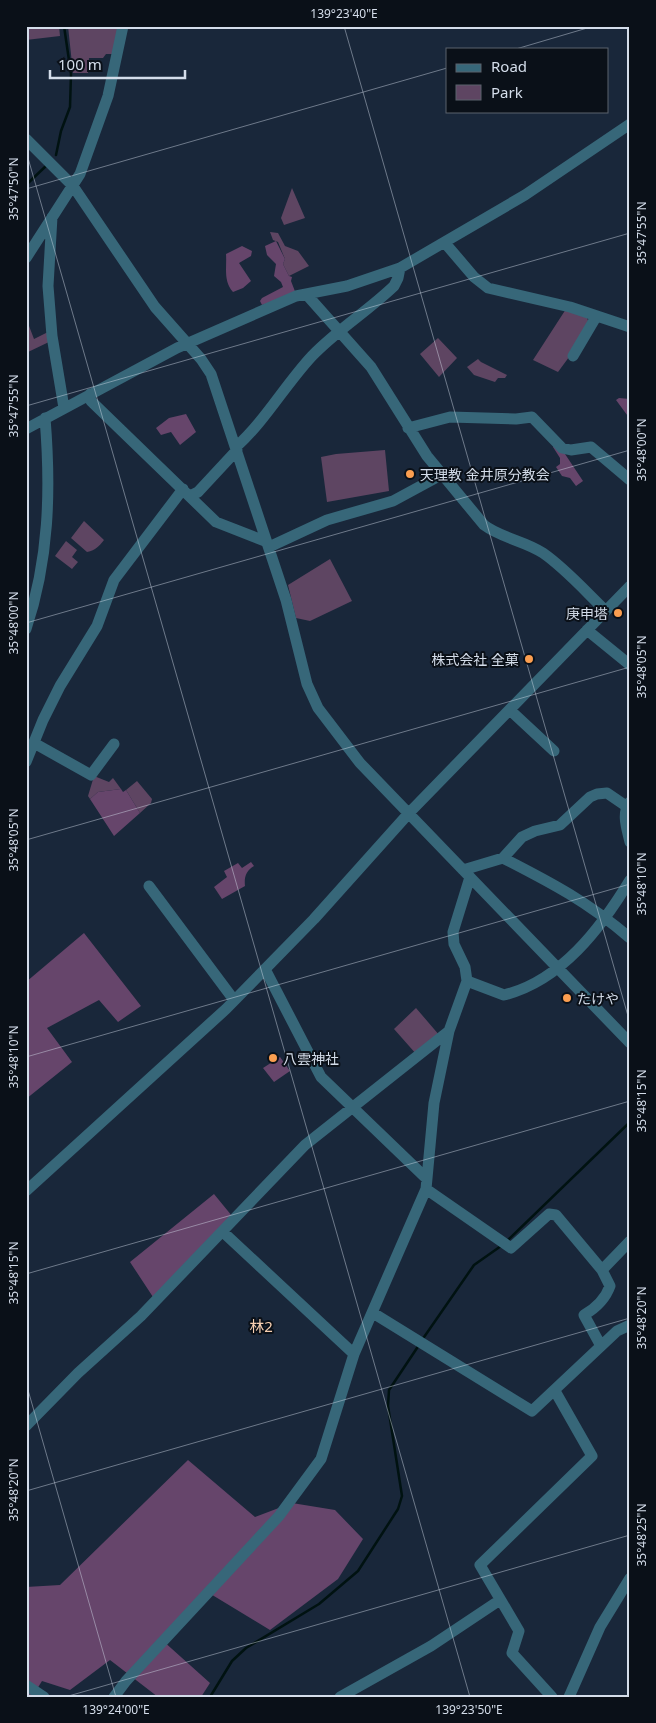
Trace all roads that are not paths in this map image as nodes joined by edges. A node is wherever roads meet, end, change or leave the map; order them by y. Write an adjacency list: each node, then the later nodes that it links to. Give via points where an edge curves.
1 (123, 26): 4 (street, via 108,96)
2 (630, 124): 6 (street, via 525,195)
3 (26, 139): 4 (street)
4 (73, 186): 5 (street); 13 (street, via 155,307)
5 (52, 215): 7 (street); 16 (street, via 48,286 52,336)
6 (444, 242): 8 (street); 10 (street, via 474,277 488,288 570,307)
7 (26, 258)
8 (400, 268): 9 (street, via 347,286); 12 (street, via 394,286)
9 (307, 295): 12 (street); 13 (street, via 296,296)
10 (596, 317): 11 (street); 14 (street)
11 (630, 327)
12 (340, 331): 18 (street, via 371,367); 20 (street, via 290,380)
13 (187, 344): 15 (street); 20 (street, via 211,374)
14 (573, 356)
15 (90, 394): 16 (street); 23 (street, via 92,401)
16 (64, 408): 17 (street)
17 (45, 418): 19 (street); 27 (street, via 48,529 38,592)
18 (408, 428): 21 (street); 22 (street, via 450,417 532,417 562,448 591,447)
19 (26, 429)
20 (236, 448): 23 (street, via 198,492); 24 (street)
21 (441, 475): 24 (street, via 393,501 327,520); 26 (street, via 490,529 543,553)
22 (630, 480)
23 (187, 493): 24 (street, via 216,522); 33 (street, via 114,580 98,626 60,686)
24 (268, 544): 35 (street, via 303,670 318,708 360,763)
25 (630, 586): 26 (street)
26 (606, 610): 28 (street)
27 (26, 629)
28 (587, 630): 29 (street); 30 (street)
29 (630, 665)
30 (511, 711): 32 (street); 35 (street)
31 (114, 744): 33 (street, via 91,775)
32 (554, 751)
33 (29, 753)
34 (628, 804): 36 (street, via 625,822); 37 (street, via 606,793 590,797 560,824 522,838)
35 (409, 813): 38 (street); 43 (street)
36 (630, 842)
37 (503, 858): 38 (street); 41 (street, via 564,888)
38 (467, 874): 44 (street); 45 (street, via 453,932)
39 (630, 880): 41 (street)
40 (149, 886): 46 (street)
41 (605, 917): 42 (street); 44 (street)
42 (630, 938)
43 (265, 969): 46 (street); 49 (street, via 321,1077)
44 (558, 969): 45 (street, via 504,995); 48 (street)
45 (467, 981): 47 (street)
46 (234, 1000): 51 (street)
47 (449, 1031): 49 (street); 50 (street, via 434,1103)
48 (630, 1043)
49 (352, 1108): 50 (street); 52 (street, via 305,1145)
50 (427, 1184): 54 (street, via 511,1248 549,1214 556,1215); 55 (street)
51 (26, 1191)
52 (223, 1232): 58 (street); 60 (street)
53 (630, 1241): 54 (street)
54 (602, 1270): 57 (street, via 608,1280 608,1293 596,1308 584,1315)
55 (373, 1313): 58 (street); 59 (street, via 532,1411)
56 (630, 1325): 57 (street)
57 (601, 1346): 59 (street)
58 (354, 1354): 65 (street, via 321,1459 279,1516)
59 (555, 1391): 62 (street, via 592,1456 480,1565)
60 (26, 1426)
61 (630, 1578): 68 (street, via 600,1627)
62 (500, 1600): 66 (street, via 431,1646); 67 (street, via 519,1631 512,1653)
63 (26, 1684): 64 (street)
64 (44, 1697)
65 (114, 1697)
66 (340, 1697)
67 (552, 1697)
68 (569, 1697)

